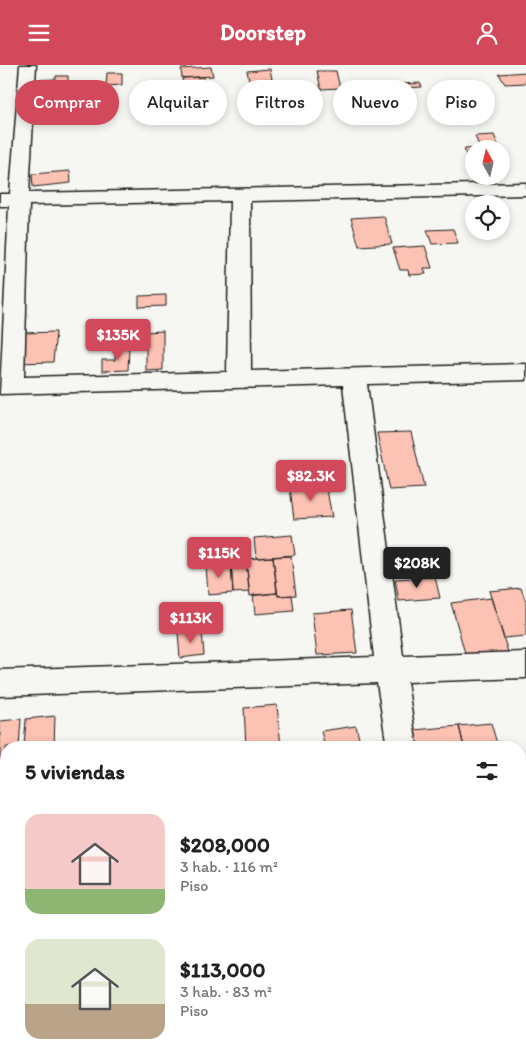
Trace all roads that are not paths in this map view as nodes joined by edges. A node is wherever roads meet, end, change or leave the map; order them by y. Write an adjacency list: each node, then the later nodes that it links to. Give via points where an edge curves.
1 (28, 65): 4 (street)
2 (526, 189): 3 (street)
3 (240, 195): 4 (street); 7 (street)
4 (10, 200): 8 (street)
5 (526, 372): 6 (street)
6 (354, 377): 7 (street); 10 (street)
7 (239, 379): 8 (street)
8 (6, 385)
9 (526, 665): 10 (street)
10 (390, 670): 11 (street); 12 (street)
11 (0, 683)
12 (401, 741)

